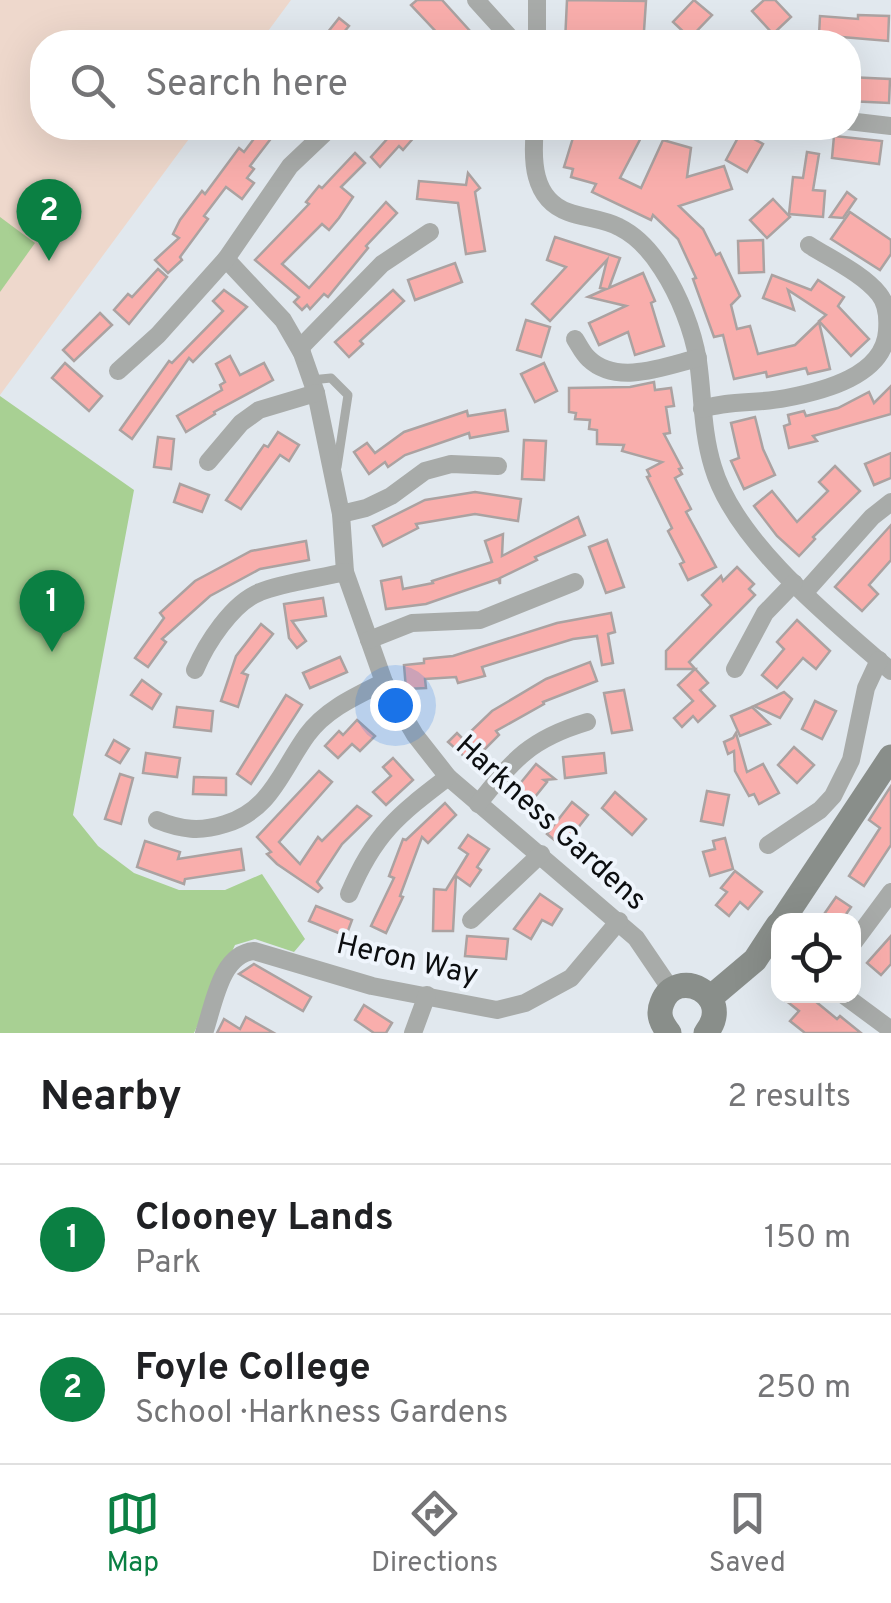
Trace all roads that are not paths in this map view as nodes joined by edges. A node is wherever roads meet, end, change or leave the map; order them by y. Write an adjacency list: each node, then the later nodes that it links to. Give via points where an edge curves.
1 (476, 0): 3 (street)
2 (537, 0): 4 (street)
3 (503, 30)
4 (537, 30)
5 (861, 123): 6 (street)
6 (891, 126)
7 (317, 140): 11 (street, via 290,166)
8 (535, 140): 14 (street, via 541,191 564,211 619,226 650,251 681,304)
9 (430, 232): 13 (street, via 382,264 300,348)
10 (809, 245): 17 (street, via 880,294 888,318 886,345 861,371 810,393)
11 (226, 259): 13 (street, Harkness Gardens, via 283,320); 15 (street)
12 (575, 339): 14 (street, via 589,360 612,371)
13 (302, 354): 16 (street, Harkness Gardens)
14 (698, 358): 17 (street)
15 (118, 371)
16 (314, 386): 18 (street, via 259,410); 20 (street, Harkness Gardens); 20 (lane, via 332,378 348,396)
17 (702, 409): 25 (street, via 720,491 745,531)
18 (208, 462)
19 (498, 466): 22 (street, via 451,464)
20 (334, 486): 22 (street, Harkness Gardens)
21 (891, 502): 25 (street)
22 (341, 514): 23 (street, Harkness Gardens)
23 (345, 572): 26 (street, Harkness Gardens); 29 (street, via 258,592 230,617)
24 (575, 582): 26 (street, via 480,620 412,622)
25 (800, 587): 27 (street); 28 (street, via 765,613)
26 (370, 640): 30 (street, Harkness Gardens)
27 (885, 666): 36 (street, via 866,688 851,760 833,796)
28 (735, 668)
29 (195, 670)
30 (384, 682): 33 (street, Harkness Gardens); 35 (street, via 333,709 250,815 206,831)
31 (587, 722): 34 (street, via 527,748)
32 (891, 757): 40 (main road)
33 (448, 777): 34 (street, Harkness Gardens); 39 (street, via 383,830)
34 (478, 804): 37 (street, Harkness Gardens)
35 (158, 820)
36 (768, 845)
37 (541, 854): 41 (street); 42 (street, Harkness Gardens)
38 (891, 892): 43 (street)
39 (348, 894)
40 (787, 913)
41 (472, 920)
42 (618, 921): 45 (street, Harkness Gardens); 46 (street, Heron Way, via 570,978 524,1003 497,1010)
43 (861, 933)
44 (771, 936): 48 (main road)
45 (672, 990): 48 (main road, via 704,991); 50 (main road, via 661,1004)
46 (427, 995): 51 (street, Heron Way, via 242,952 230,962); 52 (street)
47 (854, 1003): 49 (street)
48 (713, 1021)
49 (891, 1030)
50 (665, 1032)
51 (204, 1033)
52 (413, 1033)

